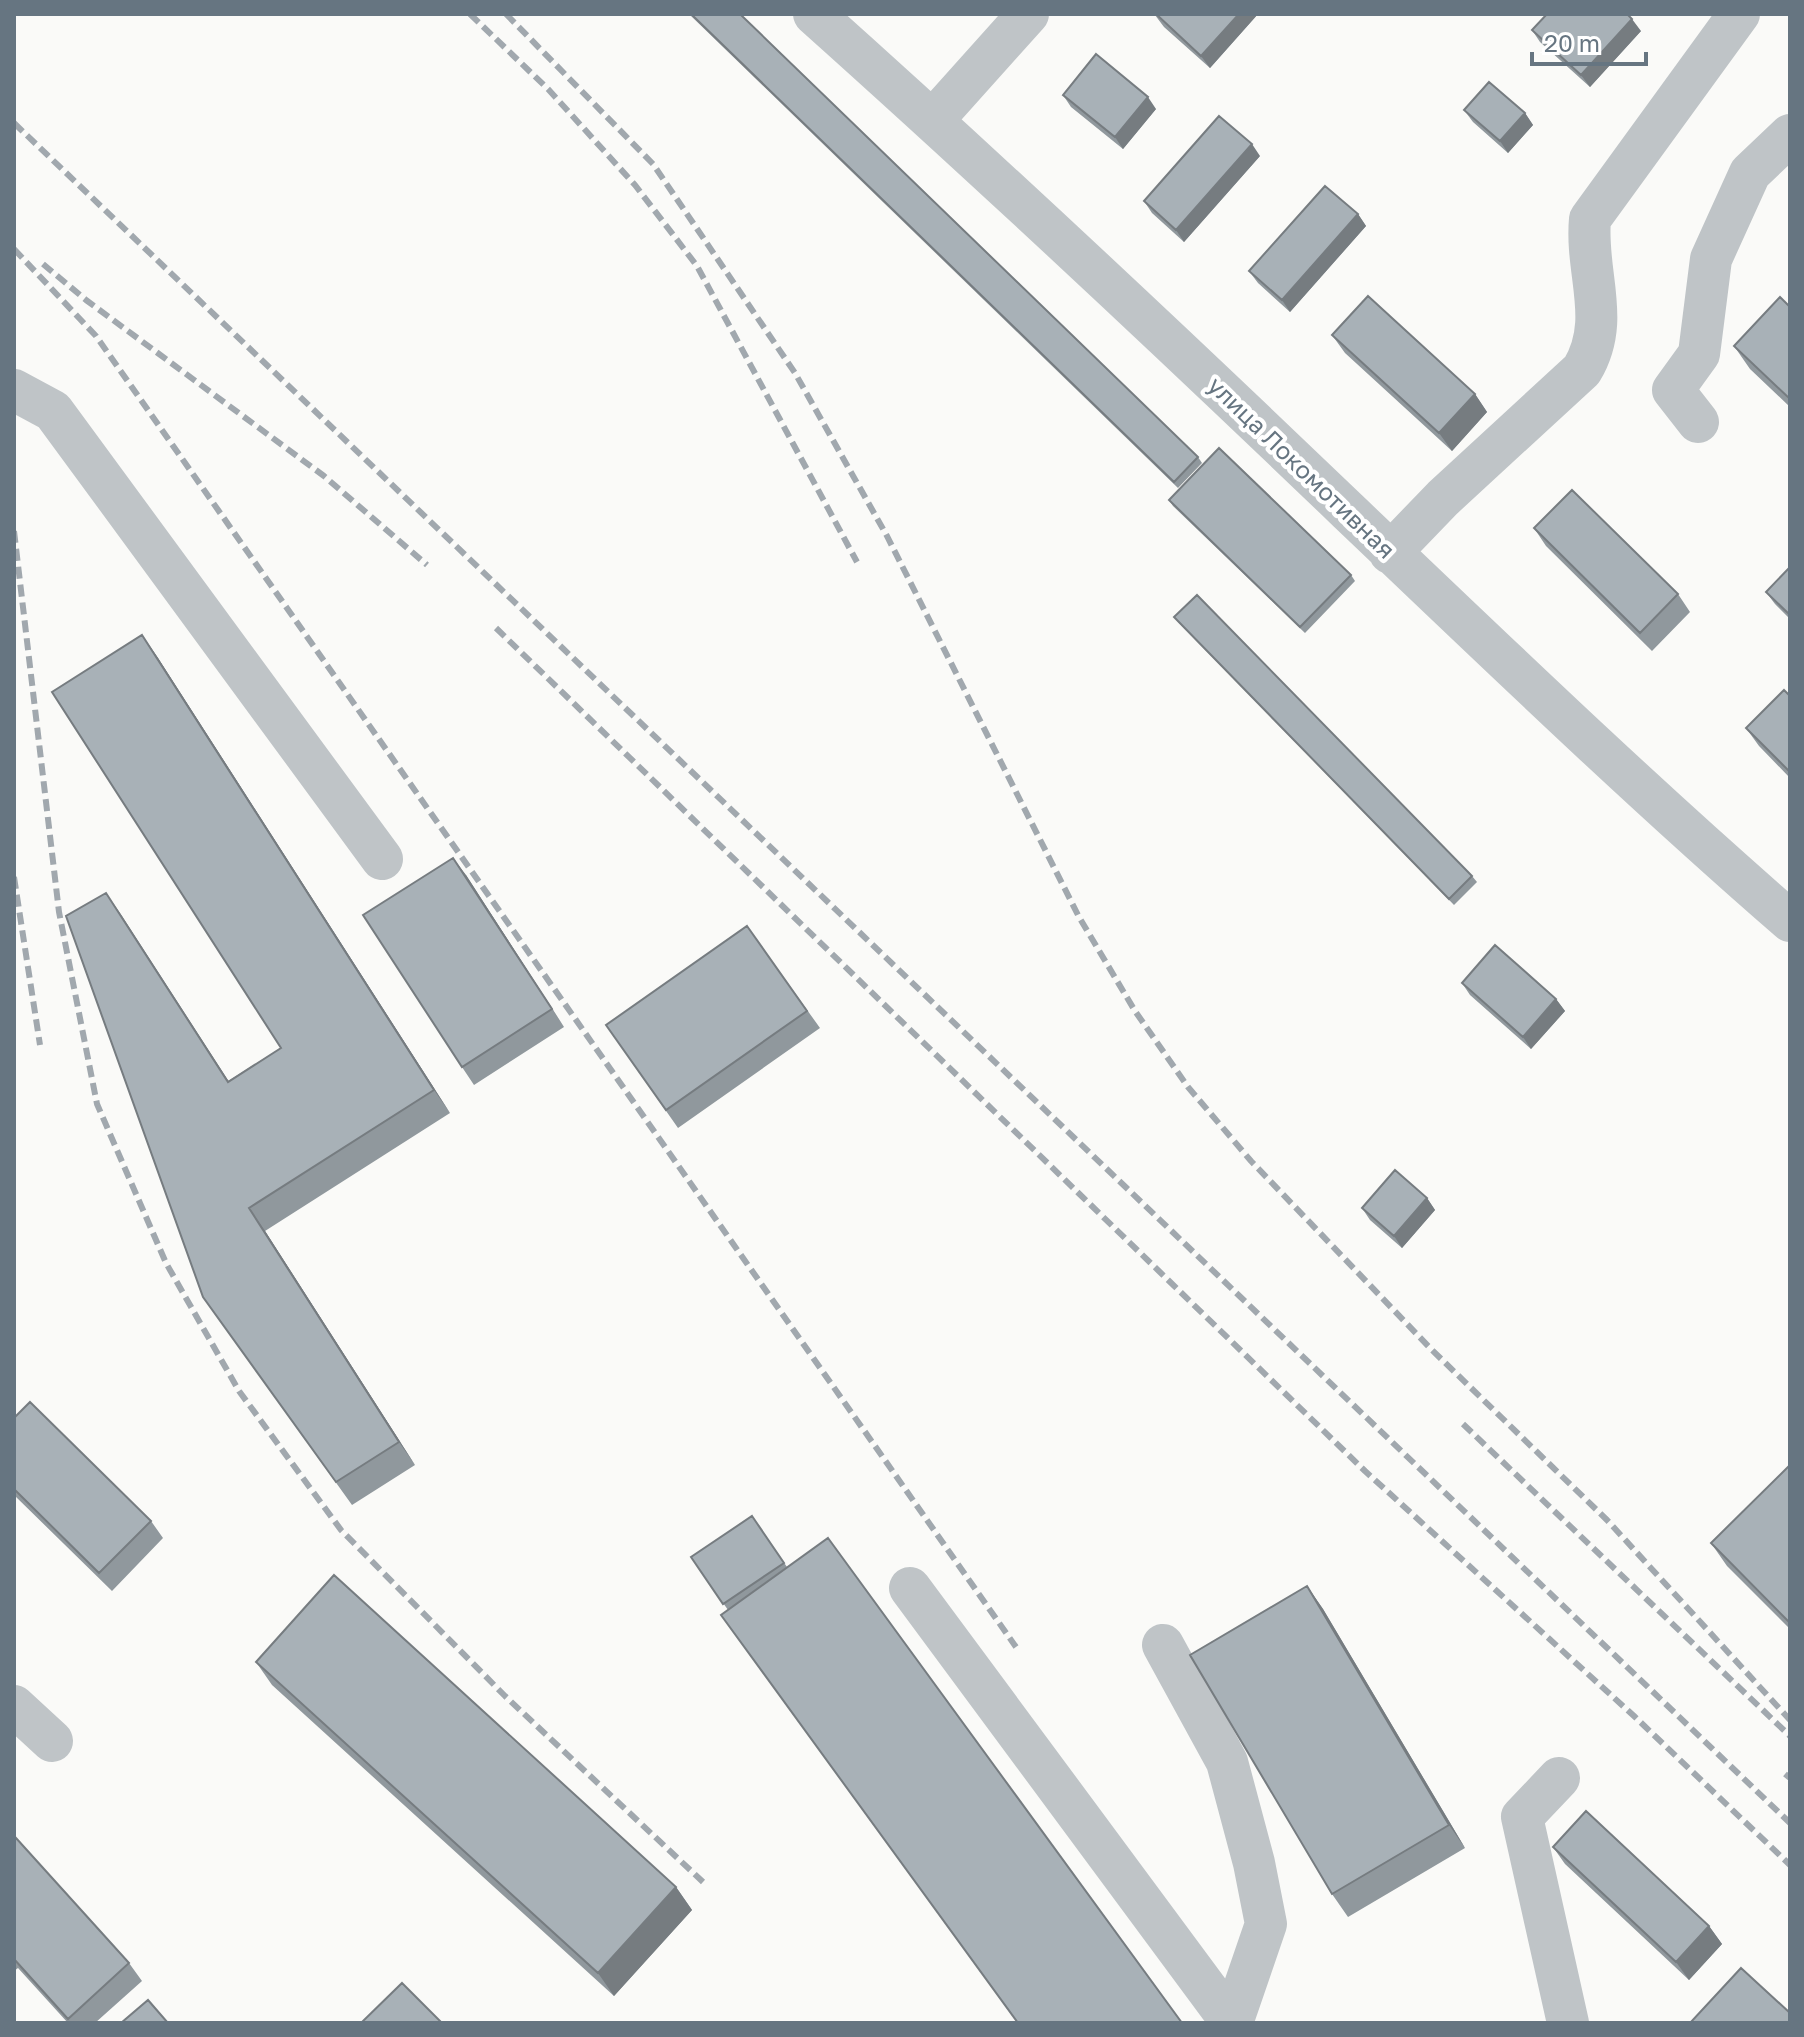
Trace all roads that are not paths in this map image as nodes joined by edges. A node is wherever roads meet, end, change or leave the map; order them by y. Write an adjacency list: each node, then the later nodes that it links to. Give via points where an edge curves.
1 (814, 14): 4 (street, улица Локомотивная)
2 (1028, 14): 4 (street)
3 (1739, 14): 8 (street, via 1590,219 1599,327 1582,370)
4 (933, 120): 8 (street, улица Локомотивная)
5 (1790, 135): 7 (street, via 1750,173 1711,259 1699,354 1673,390)
6 (14, 390): 9 (street, via 53,411)
7 (1698, 422)
8 (1390, 553): 10 (street, улица Локомотивная, via 1551,707)
9 (382, 859)
10 (1790, 921)
11 (910, 1588): 16 (street)
12 (1163, 1645): 16 (street, via 1227,1762 1266,1924)
13 (14, 1706): 14 (street)
14 (52, 1741)
15 (1559, 1778): 17 (street, via 1522,1817)
16 (1232, 2023)
17 (1568, 2023)

